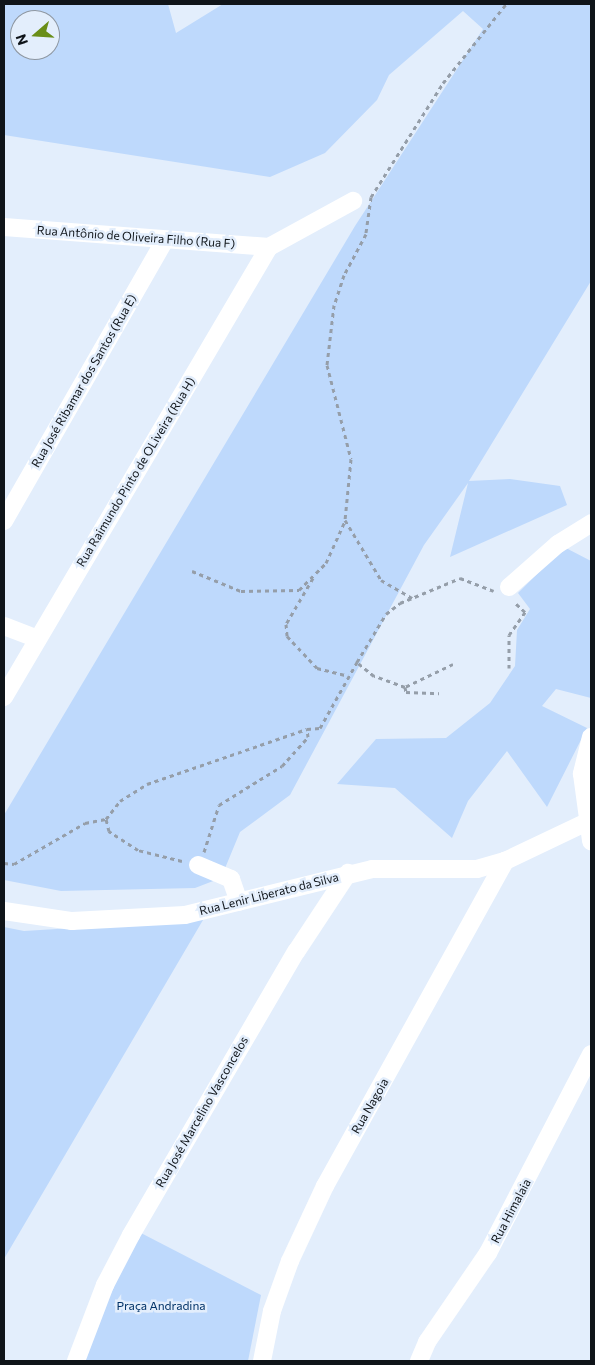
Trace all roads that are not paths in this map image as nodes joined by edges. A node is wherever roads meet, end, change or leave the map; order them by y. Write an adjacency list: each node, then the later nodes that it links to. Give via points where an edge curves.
1 (353, 201): 4 (street)
2 (5, 231): 3 (street, Rua Antônio de Oliveira Filho (Rua F))
3 (165, 240): 4 (street, Rua Antônio de Oliveira Filho (Rua F)); 5 (street, Rua José Ribamar dos Santos (Rua E))
4 (269, 247): 9 (street, Rua Raimundo Pinto de OLiveira (Rua H))
5 (4, 521)
6 (591, 523): 7 (street, via 558,544)
7 (507, 590)
8 (9, 632): 9 (street)
9 (38, 639): 10 (street, Rua Raimundo Pinto de OLiveira (Rua H))
10 (4, 697)
11 (591, 737): 12 (street, via 582,774)
12 (588, 822): 13 (street); 14 (street, Rua Lenir Liberato da Silva)
13 (591, 841)
14 (505, 861): 16 (street, Rua Lenir Liberato da Silva, via 477,868 396,868); 21 (street, Rua Nagoia, via 325,1186 284,1278)
15 (201, 866): 17 (street, via 231,879)
16 (348, 873): 17 (street, Rua Lenir Liberato da Silva); 20 (street, Rua José Marcelino Vasconcelos, via 296,952 131,1235 105,1285)
17 (239, 902): 18 (street, Rua Lenir Liberato da Silva, via 142,919 72,920)
18 (4, 911)
19 (591, 1054): 22 (street, Rua Himalaia, via 488,1253 427,1342)
20 (76, 1361)
21 (262, 1361)
22 (419, 1361)

